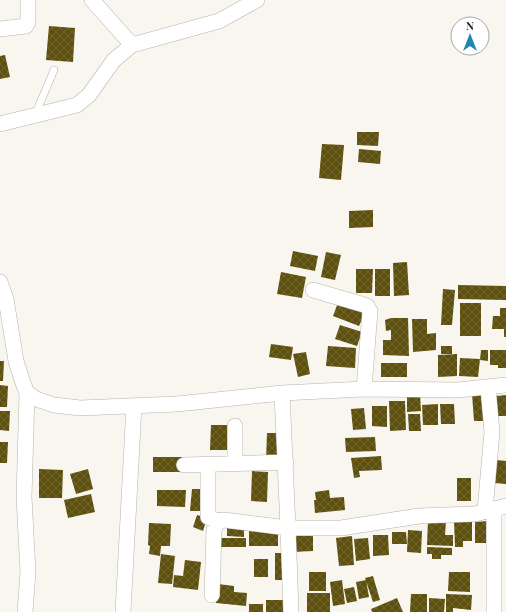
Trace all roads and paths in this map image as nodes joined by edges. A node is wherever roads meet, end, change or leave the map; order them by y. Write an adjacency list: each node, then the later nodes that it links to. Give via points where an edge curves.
1 (28, 0): 4 (street, via 26,26)
2 (92, 0): 5 (street)
3 (257, 0): 5 (street, via 219,22)
4 (0, 29)
5 (132, 45): 7 (street, via 114,60 82,102)
6 (54, 70): 7 (lane)
7 (35, 116): 8 (street)
8 (0, 124)
9 (0, 282): 11 (street)
10 (313, 290): 14 (street, via 361,304 370,311)
11 (3, 299): 15 (street, via 16,361)
12 (506, 385): 13 (street)
13 (488, 388): 14 (street); 23 (street)
14 (364, 389): 16 (street)
15 (28, 393): 17 (street, via 36,399 61,406); 27 (street, via 24,497 28,572)
16 (282, 393): 17 (street, via 238,399); 19 (street)
17 (134, 406): 28 (street)
18 (235, 426): 20 (street)
19 (286, 462): 20 (street); 25 (street)
20 (236, 463): 21 (street)
21 (208, 464): 22 (street); 24 (street, via 208,517)
22 (184, 465)
23 (495, 509): 25 (street, via 475,514 419,516 341,528); 30 (street)
24 (218, 521): 25 (street); 26 (street, via 214,530)
25 (288, 528): 29 (street)
26 (212, 596)
27 (25, 612)
28 (123, 612)
29 (291, 612)
30 (494, 612)

